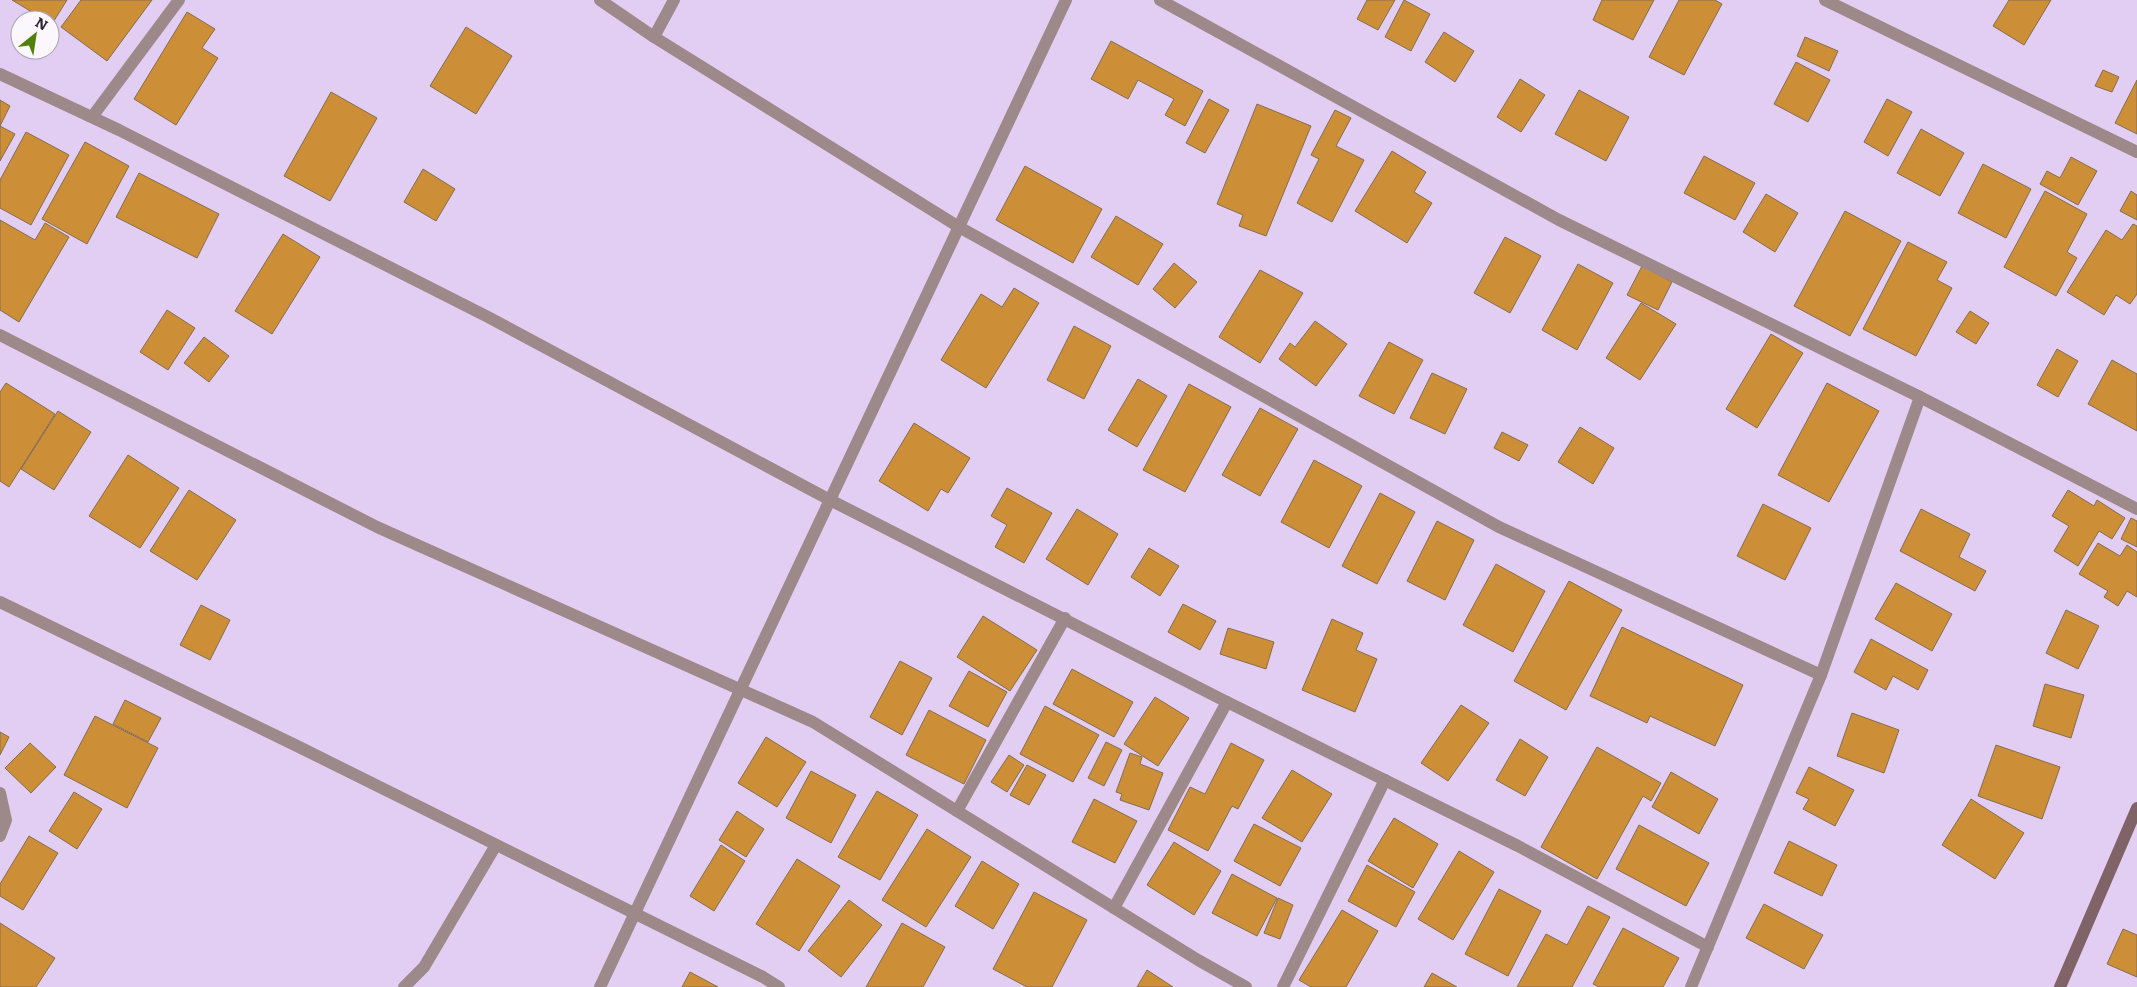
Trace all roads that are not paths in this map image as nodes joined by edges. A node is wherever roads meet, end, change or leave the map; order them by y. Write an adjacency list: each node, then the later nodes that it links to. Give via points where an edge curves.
1 (179, 0): 9 (street)
2 (600, 0): 7 (street)
3 (674, 0): 7 (street)
4 (1066, 0): 11 (street)
5 (1160, 0): 13 (street, via 1560,220)
6 (1825, 0): 10 (street)
7 (654, 37): 11 (street)
8 (0, 74): 9 (street)
9 (92, 117): 14 (street, via 488,317)
10 (2137, 152)
11 (959, 227): 14 (street); 18 (street, via 1499,527)
12 (0, 335): 19 (street, via 377,527)
13 (1920, 397): 15 (street); 18 (street)
14 (830, 500): 17 (street); 19 (street)
15 (2137, 509)
16 (0, 602): 26 (street)
17 (1066, 618): 20 (street); 24 (street)
18 (1821, 675): 29 (street)
19 (740, 689): 24 (street, via 812,722); 28 (street)
20 (1227, 702): 21 (street); 27 (street)
21 (1385, 780): 29 (street); 34 (street)
22 (0, 793): 25 (street, via 6,820)
23 (2137, 808): 36 (main road)
24 (957, 811): 27 (street)
25 (0, 836)
26 (496, 845): 28 (street); 30 (street, via 424,967)
27 (1114, 908): 33 (street)
28 (634, 913): 31 (street); 32 (street)
29 (1708, 947): 35 (street)
30 (404, 987)
31 (600, 987)
32 (779, 987)
33 (1246, 987)
34 (1283, 987)
35 (1691, 987)
36 (2060, 987)

